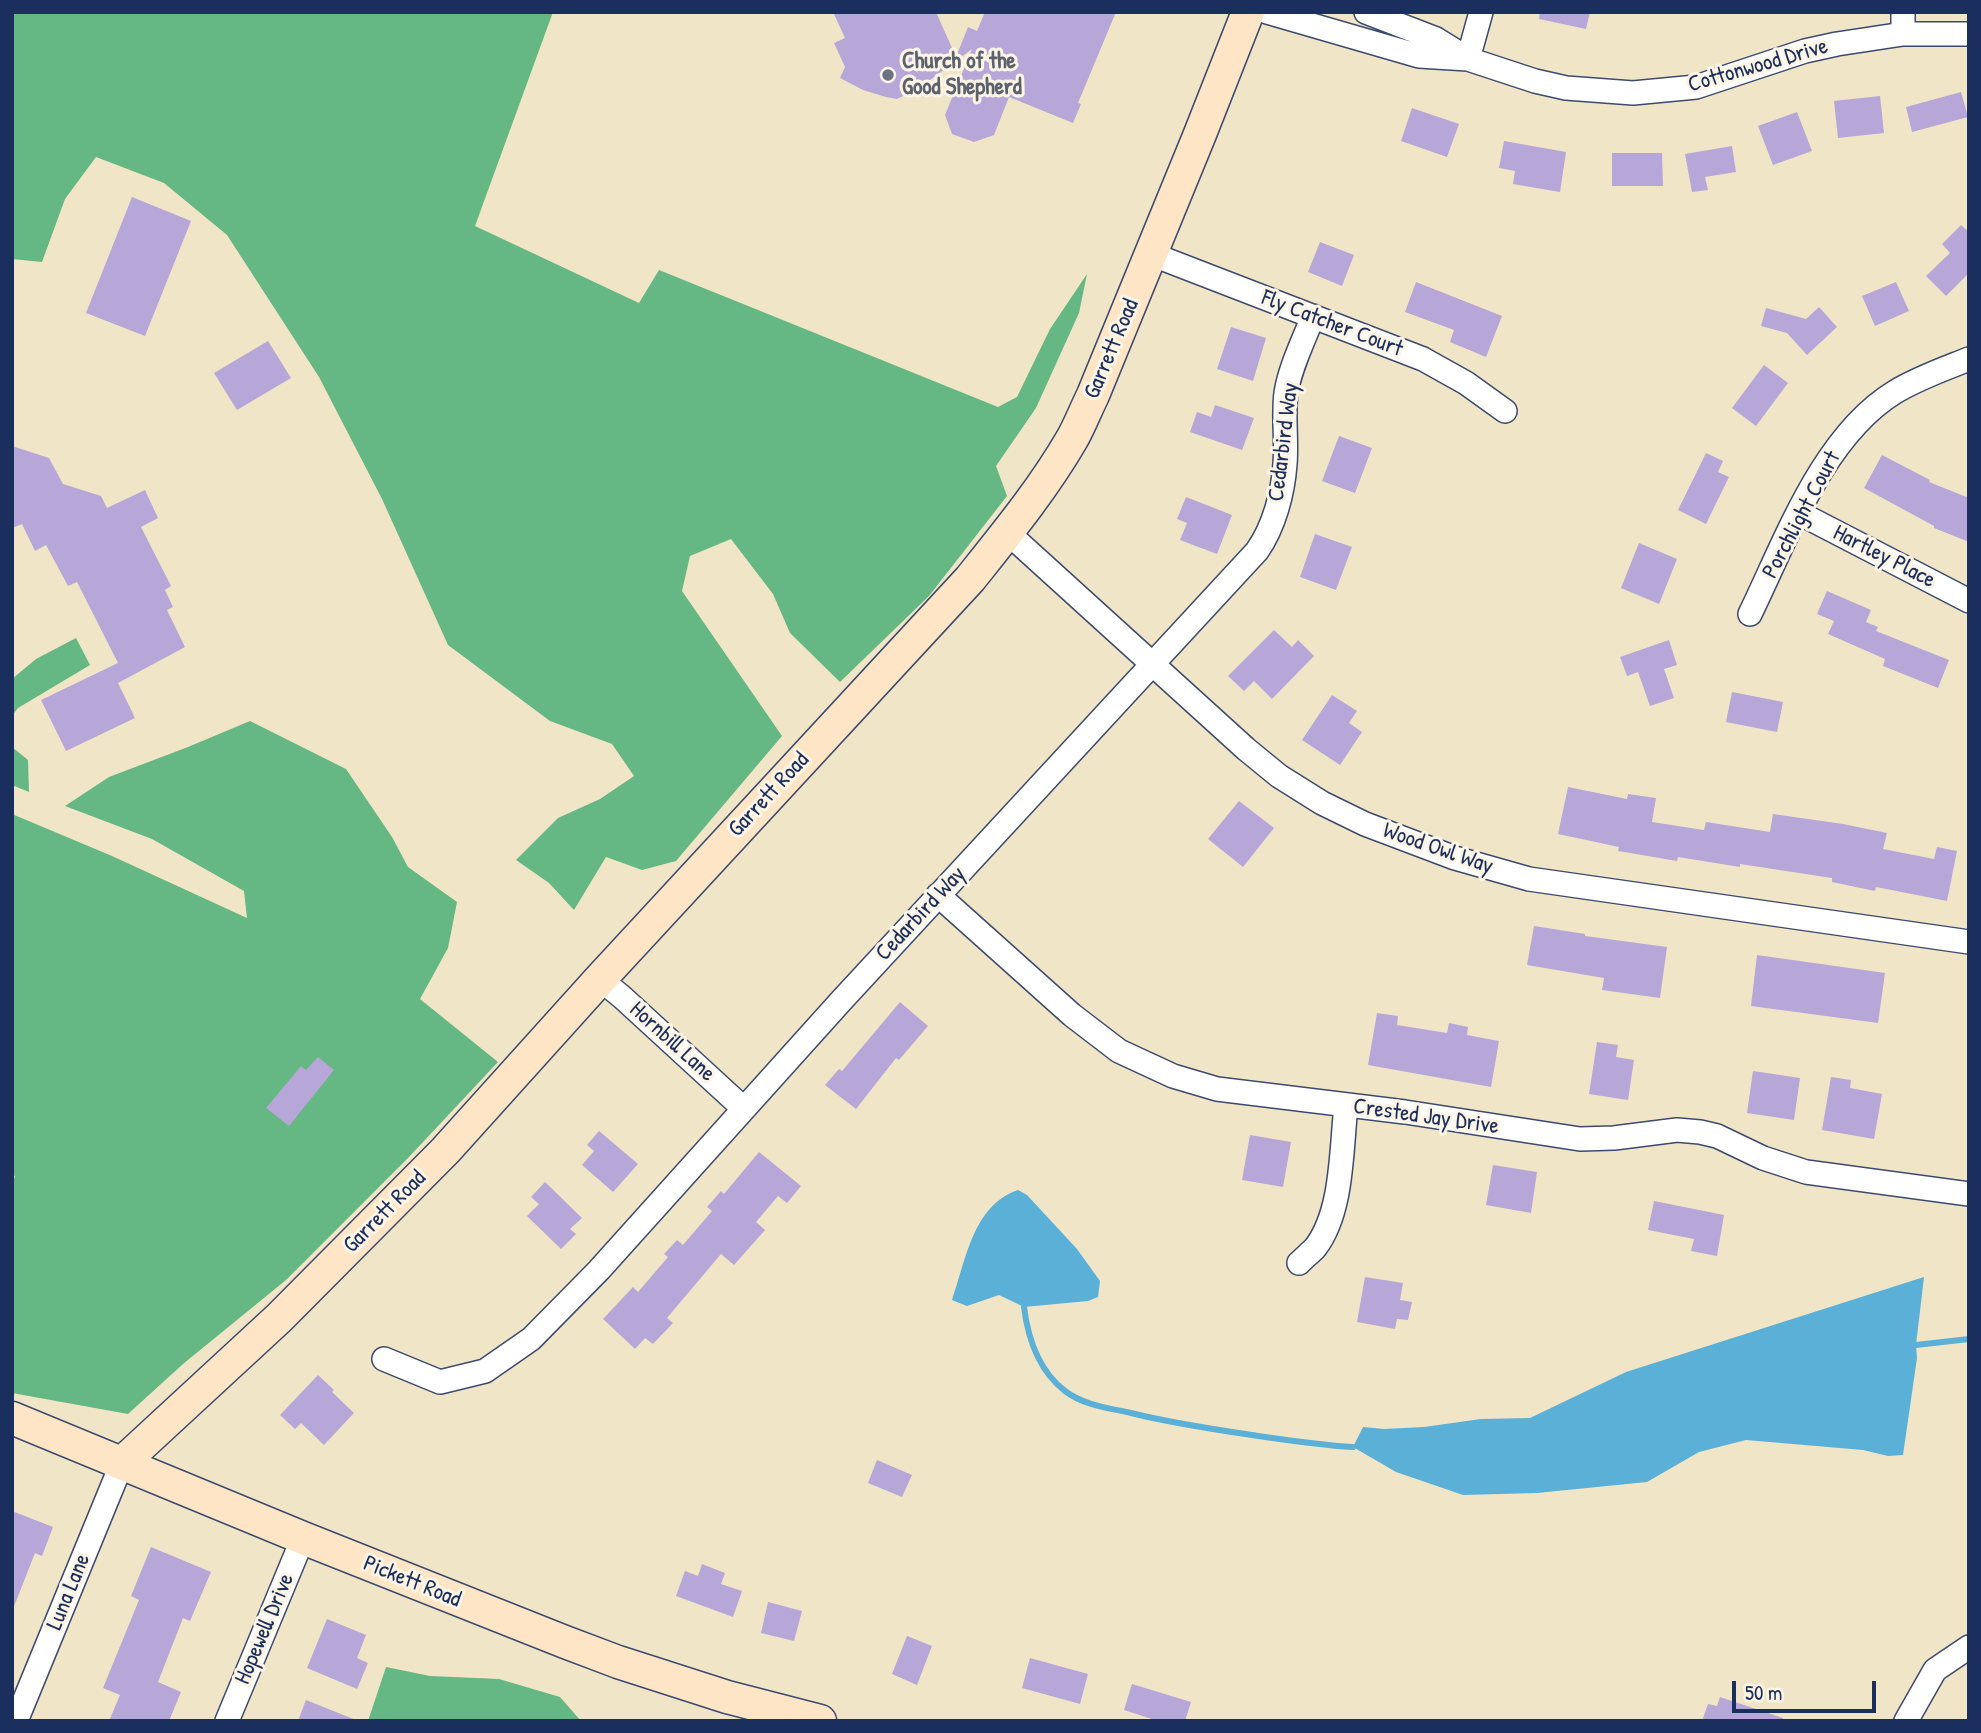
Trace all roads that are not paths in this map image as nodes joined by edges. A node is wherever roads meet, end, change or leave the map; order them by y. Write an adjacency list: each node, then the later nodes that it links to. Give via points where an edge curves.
1 (1248, 12): 8 (street, Garrett Road)
2 (1267, 12): 7 (street, Cottonwood Drive, via 1419,56)
3 (1366, 12): 7 (street, Cottonwood Drive, via 1436,39)
4 (1481, 12): 7 (street)
5 (1903, 23): 6 (street, Cottonwood Drive); 7 (street, Cottonwood Drive, via 1696,87 1633,93 1566,88)
6 (1969, 34)
7 (1468, 59)
8 (1151, 254): 9 (street, Fly Catcher Court); 13 (street, Garrett Road, via 1073,437)
9 (1313, 316): 11 (street, Fly Catcher Court, via 1423,359); 16 (street, Cedarbird Way, via 1286,393 1285,465 1272,526 1257,551)
10 (1969, 359): 12 (street, Porchlight Court, via 1917,380 1870,410 1825,463)
11 (1505, 411)
12 (1799, 513): 14 (street, Hartley Place); 15 (street, Porchlight Court)
13 (1008, 533): 16 (street, Wood Owl Way); 19 (street, Garrett Road)
14 (1969, 601)
15 (1750, 614)
16 (1152, 664): 17 (street, Cedarbird Way); 18 (street, Wood Owl Way, via 1279,776 1365,824 1455,858 1529,879)
17 (938, 895): 20 (street, Crested Jay Drive, via 1119,1051 1217,1089); 21 (street, Cedarbird Way)
18 (1969, 942)
19 (600, 979): 21 (street, Hornbill Lane); 26 (street, Garrett Road, via 445,1151 288,1308)
20 (1346, 1106): 22 (street, Crested Jay Drive, via 1580,1139 1700,1132 1806,1172); 23 (street, via 1336,1197 1321,1237)
21 (743, 1108): 24 (street, Cedarbird Way, via 531,1339 485,1371 440,1382)
22 (1969, 1194)
23 (1299, 1263)
24 (384, 1359)
25 (12, 1418): 26 (street, Pickett Road)
26 (122, 1463): 27 (street, Pickett Road); 30 (street, Luna Lane)
27 (303, 1538): 29 (street, Pickett Road); 31 (street, Hopewell Drive)
28 (1969, 1647): 33 (street, via 1935,1670)
29 (752, 1713): 32 (street, Pickett Road)
30 (16, 1721)
31 (227, 1721)
32 (820, 1721)
33 (1906, 1721)

